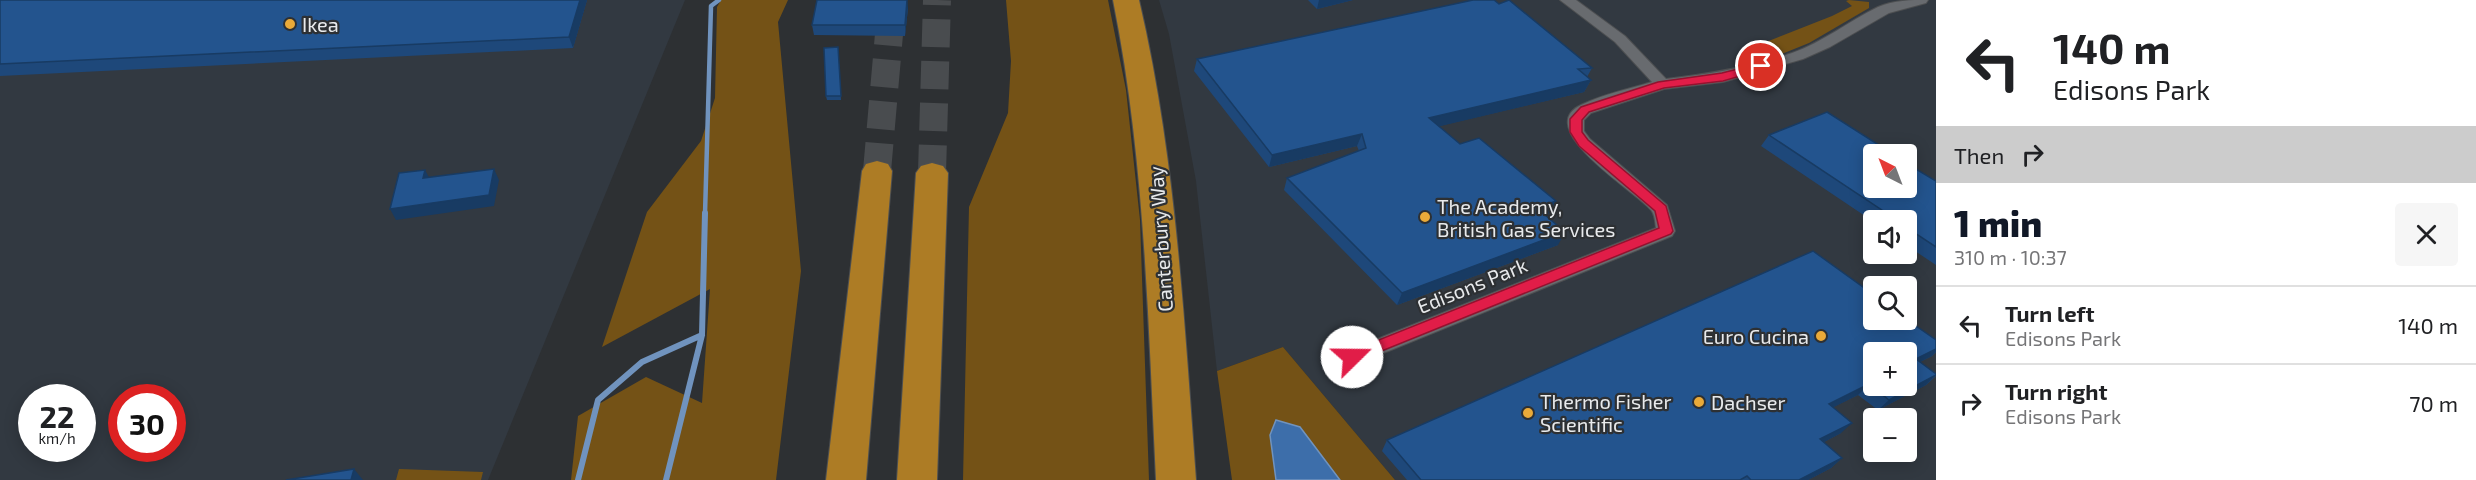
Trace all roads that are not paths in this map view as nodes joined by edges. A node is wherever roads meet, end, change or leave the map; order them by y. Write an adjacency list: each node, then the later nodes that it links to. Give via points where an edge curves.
1 (1126, 0): 10 (highway, Canterbury Way, via 1155,157)
2 (1567, 0): 4 (street, via 1620,39)
3 (1921, 0): 4 (street, via 1884,10 1798,56 1723,77)
4 (1662, 84): 7 (street, Edisons Park, via 1585,109 1576,119 1576,132 1661,209 1666,231 1352,357)
5 (877, 171): 8 (highway)
6 (932, 173): 9 (highway)
7 (1334, 350)
8 (846, 480)
9 (917, 480)
10 (1176, 480)

